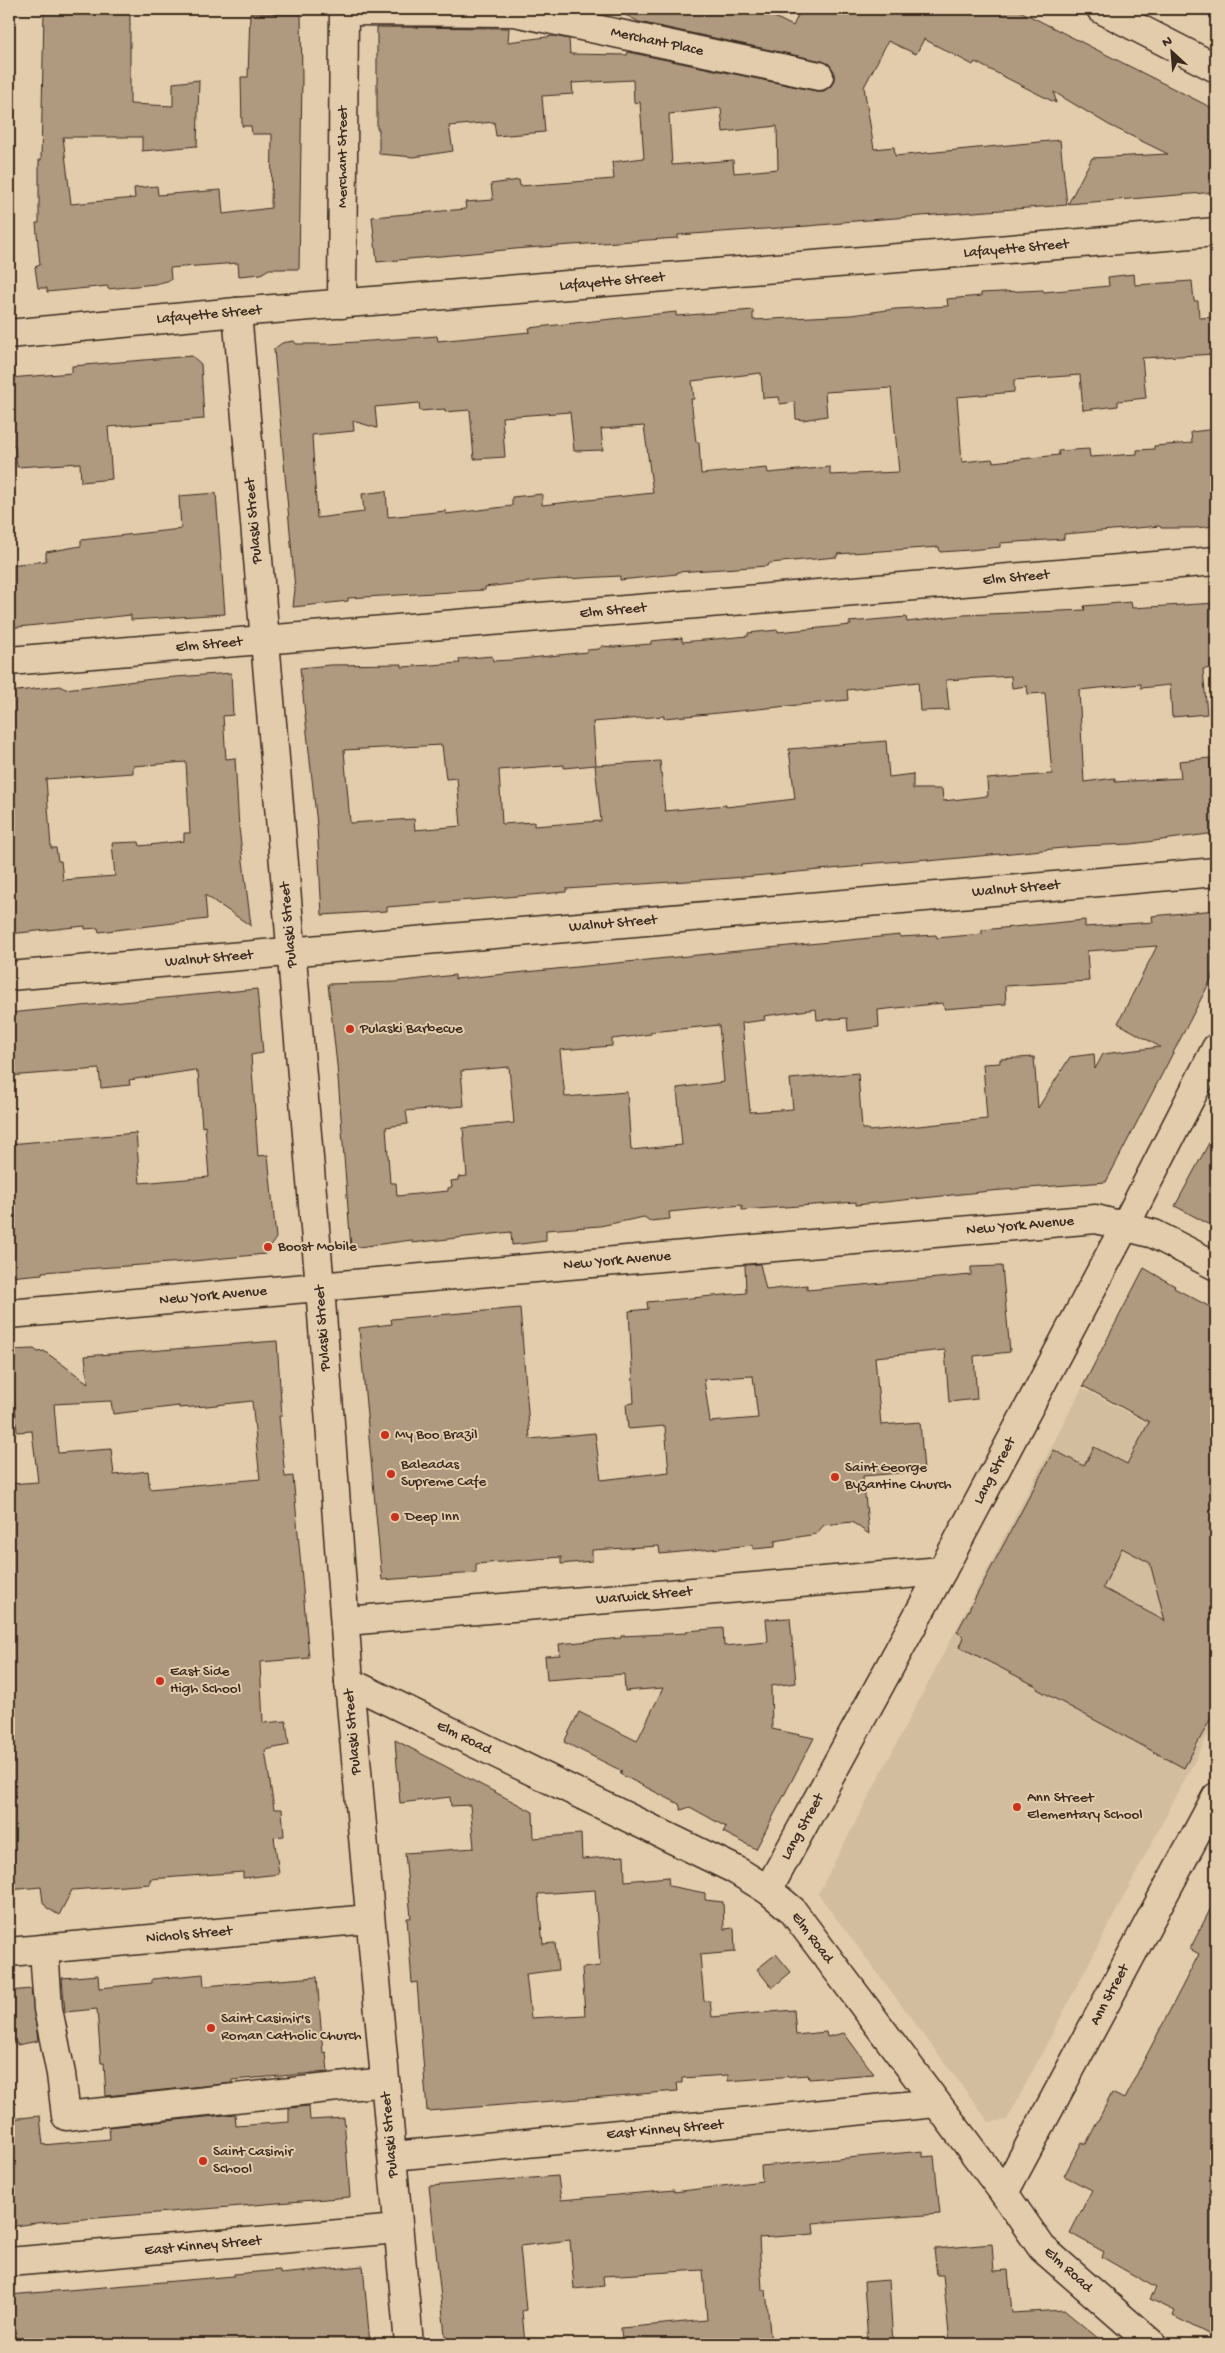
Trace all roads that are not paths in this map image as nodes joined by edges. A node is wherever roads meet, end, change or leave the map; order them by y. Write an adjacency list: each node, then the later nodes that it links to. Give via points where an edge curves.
1 (1101, 9): 3 (street)
2 (344, 10): 4 (street, Merchant Place, via 515,12); 6 (street, Merchant Street)
3 (1216, 68)
4 (819, 76)
5 (1216, 232): 6 (street, Lafayette Street)
6 (342, 304): 7 (street, Lafayette Street)
7 (237, 312): 9 (street, Lafayette Street); 11 (street, Pulaski Street)
8 (9, 327): 9 (street)
9 (9, 334)
10 (1216, 561): 11 (street, Elm Street)
11 (263, 640): 12 (street, Elm Street); 14 (street, Pulaski Street)
12 (9, 661)
13 (1216, 872): 14 (street, Walnut Street)
14 (291, 952): 15 (street, Walnut Street); 19 (street, Pulaski Street)
15 (9, 976)
16 (1216, 1048): 17 (street, Lang Street)
17 (1125, 1226): 18 (street, New York Avenue, via 1154,1234); 19 (street, New York Avenue, via 1096,1219); 21 (street, Lang Street)
18 (1216, 1266)
19 (320, 1287): 20 (street, New York Avenue); 22 (street, Pulaski Street)
20 (9, 1314)
21 (942, 1571): 22 (street, Warwick Street); 25 (street, Lang Street)
22 (346, 1622): 23 (street, Pulaski Street)
23 (349, 1682): 25 (street, Elm Road, via 734,1869); 26 (street, Pulaski Street)
24 (1216, 1797): 32 (street, Ann Street)
25 (768, 1890): 30 (street, Elm Road, via 792,1910)
26 (369, 1919): 27 (street, Nichols Street); 29 (street, Pulaski Street)
27 (44, 1949): 28 (street, Nichols Street); 29 (street, via 48,2009 66,2116)
28 (9, 1952)
29 (385, 2082): 31 (street, Pulaski Street)
30 (936, 2104): 31 (street, East Kinney Street); 32 (street, Elm Road)
31 (393, 2156): 33 (street, Pulaski Street)
32 (1004, 2193): 36 (street, Elm Road, via 1042,2248)
33 (398, 2230): 34 (street, East Kinney Street); 35 (street, Pulaski Street)
34 (9, 2262)
35 (409, 2344)
36 (1152, 2344)

